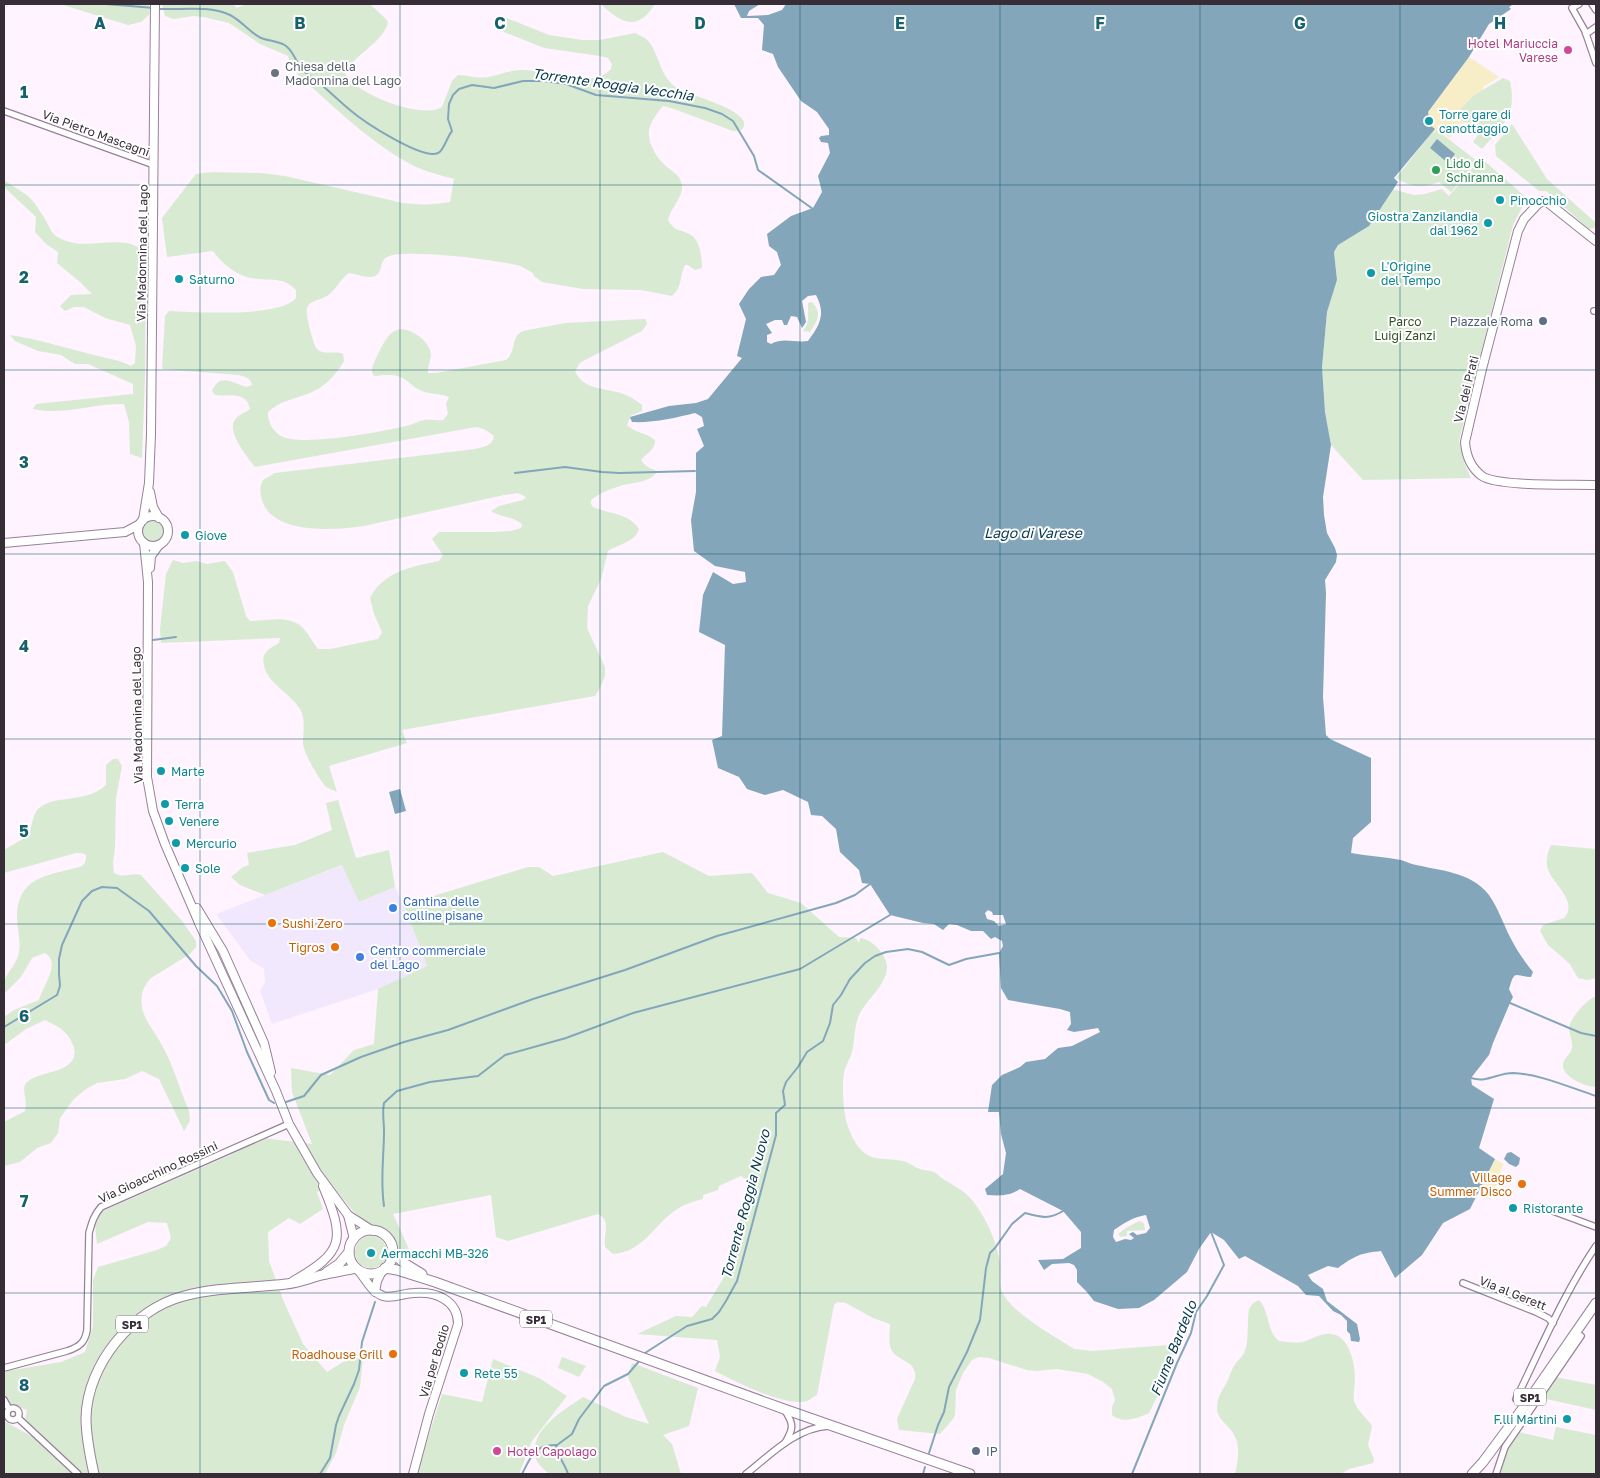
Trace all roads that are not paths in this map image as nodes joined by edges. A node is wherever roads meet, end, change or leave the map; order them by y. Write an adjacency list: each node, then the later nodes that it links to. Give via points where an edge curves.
1 (155, 4): 9 (main road, Via Madonnina del Lago)
2 (1579, 4): 6 (street, via 1572,8)
3 (1592, 4): 4 (street)
4 (1596, 10)
5 (1596, 27): 6 (street)
6 (1586, 34): 7 (street)
7 (1596, 63)
8 (4, 111): 9 (street, Via Pietro Mascagni)
9 (154, 165): 11 (main road, Via Madonnina del Lago)
10 (1596, 241): 12 (main road, Via dei Prati, via 1543,201 1524,219 1465,442 1472,466 1482,476 1498,482)
11 (149, 483): 13 (main road, Via Madonnina del Lago, via 153,507); 14 (main road, Via Madonnina del Lago)
12 (1596, 485)
13 (159, 518): 14 (main road, via 148,517); 18 (main road, via 168,529 166,539)
14 (141, 522): 15 (main road); 17 (main road, via 138,529)
15 (125, 532): 16 (main road); 17 (main road)
16 (4, 542)
17 (142, 542): 18 (main road); 19 (main road, Via Madonnina del Lago)
18 (159, 545): 19 (main road, Via Madonnina del Lago, via 152,556)
19 (148, 582): 20 (main road, Via Madonnina del Lago, via 147,777 153,811)
20 (178, 873): 21 (main road); 22 (main road, via 223,951)
21 (214, 953): 22 (main road, via 232,983); 23 (main road)
22 (238, 985): 23 (main road, via 236,994 247,1019); 24 (main road, via 264,1043)
23 (248, 1030): 24 (main road)
24 (276, 1091): 25 (main road)
25 (289, 1124): 26 (main road); 45 (street, Via Gioacchino Rossini, via 101,1208 92,1220 89,1233 88,1330 83,1344 67,1352)
26 (317, 1173): 28 (main road); 40 (main road, via 334,1214 338,1231 335,1248 314,1270)
27 (1542, 1207): 29 (street)
28 (348, 1215): 30 (main road); 31 (main road)
29 (1596, 1228)
30 (373, 1231): 31 (main road, via 366,1231); 34 (main road, SP1, via 384,1235)
31 (354, 1239): 33 (main road, SP1)
32 (1596, 1246): 43 (street, Via al Gerett)
33 (349, 1252): 35 (main road, via 352,1264); 37 (main road, SP1)
34 (392, 1252): 36 (main road); 38 (main road, SP1)
35 (358, 1270): 36 (main road, SP1, via 371,1274); 37 (main road, SP1); 41 (main road)
36 (384, 1270): 38 (main road, SP1, via 397,1270); 41 (main road, via 377,1281)
37 (324, 1274): 40 (main road, SP1)
38 (435, 1282): 49 (main road, SP1)
39 (1463, 1283): 43 (street, Via al Gerett, via 1536,1312)
40 (288, 1284): 55 (main road, SP1, via 183,1296 154,1308 130,1325 110,1348 93,1381 88,1399 86,1418)
41 (376, 1292): 56 (main road, Via per Bodio, via 387,1297 415,1293 443,1298 452,1304 458,1318)
42 (1596, 1303): 47 (main road, SP1)
43 (1553, 1323): 47 (street, Via al Gerett, via 1516,1399)
44 (1581, 1336): 60 (street, via 1505,1447)
45 (4, 1368)
46 (4, 1400): 48 (street)
47 (1526, 1404): 59 (main road, SP1)
48 (9, 1408): 50 (street); 51 (street, via 17,1409)
49 (784, 1409): 52 (main road, SP1); 53 (street, via 791,1420 792,1431)
50 (5, 1416): 51 (street, via 12,1420)
51 (18, 1418): 54 (street)
52 (833, 1426): 53 (street, via 812,1428); 58 (main road, SP1)
53 (783, 1446): 57 (street)
54 (78, 1474)
55 (94, 1474)
56 (414, 1474)
57 (746, 1474)
58 (970, 1474)
59 (1472, 1474)
60 (1496, 1474)

